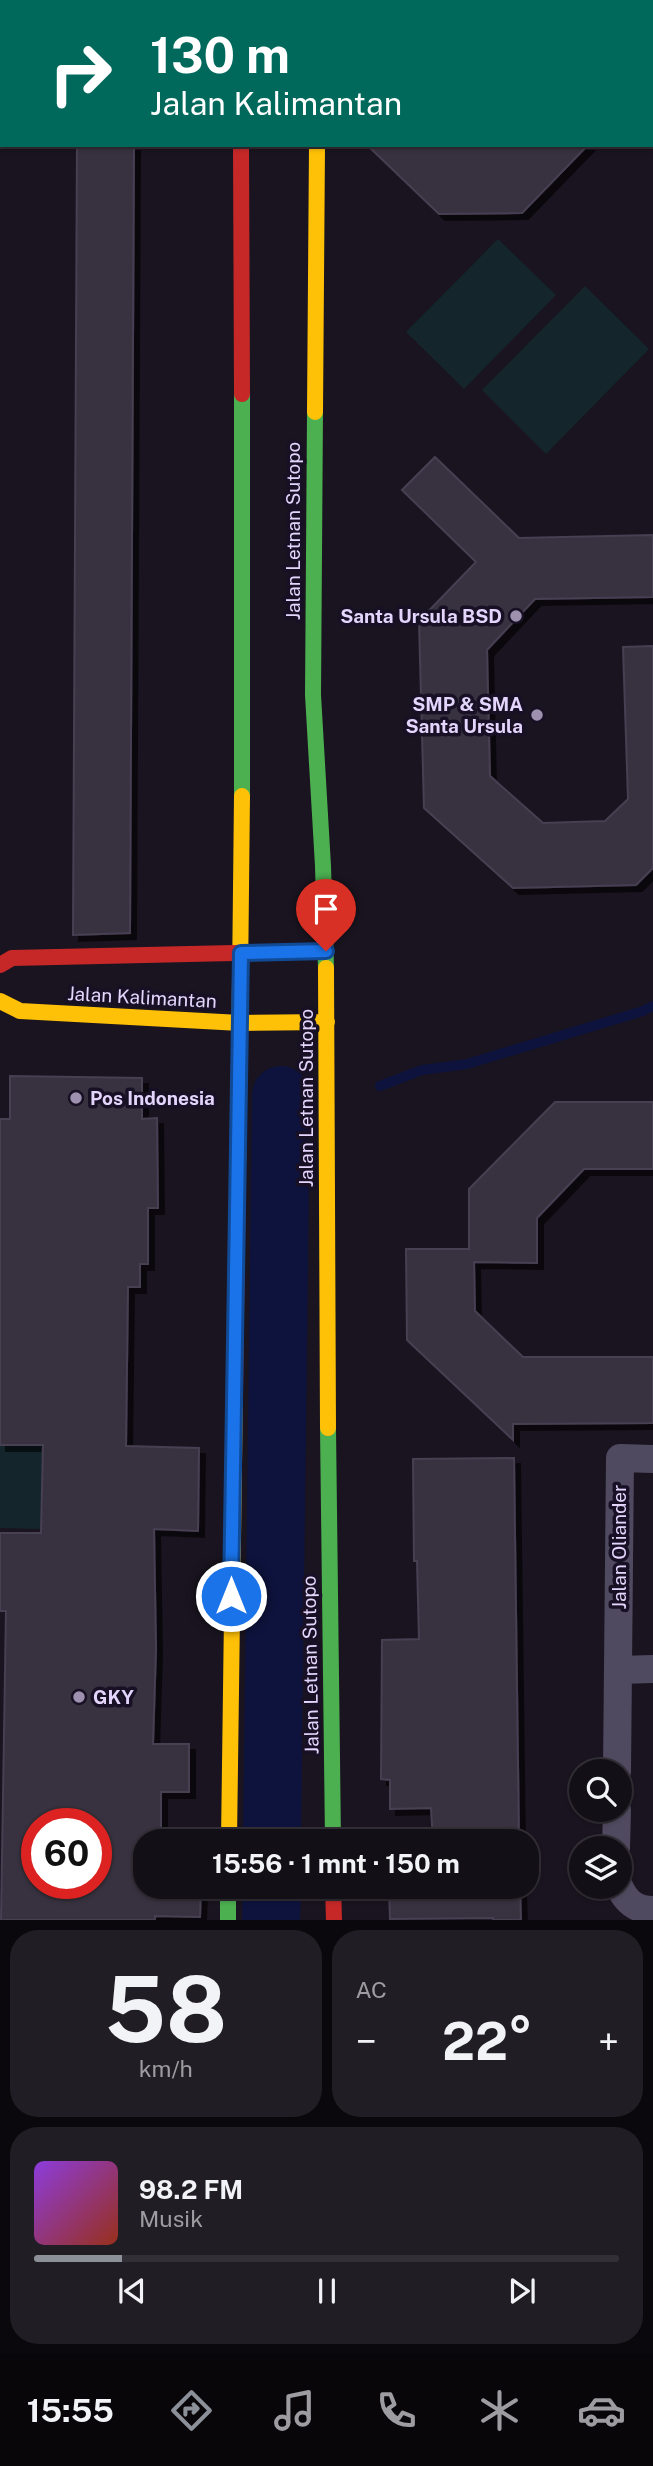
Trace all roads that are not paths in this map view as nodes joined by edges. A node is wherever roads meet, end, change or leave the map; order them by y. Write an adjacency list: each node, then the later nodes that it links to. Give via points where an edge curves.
1 (241, 147): 4 (main road)
2 (317, 147): 3 (main road, Jalan Letnan Sutopo, via 313,695)
3 (326, 951): 4 (main road, Jalan Kalimantan); 7 (main road, Jalan Letnan Sutopo)
4 (241, 953): 5 (main road, Jalan Kalimantan, via 12,958); 8 (main road)
5 (0, 965)
6 (0, 1001): 8 (main road, Jalan Kalimantan, via 20,1011)
7 (327, 1022): 8 (main road, Jalan Kalimantan); 14 (main road, Jalan Letnan Sutopo)
8 (240, 1023): 13 (main road)
9 (653, 1459): 10 (street, Jalan Oliander, via 620,1458)
10 (619, 1670): 11 (street); 12 (street, Jalan Oliander)
11 (653, 1670)
12 (617, 1759)
13 (229, 1829)
14 (333, 1829)
15 (228, 1899): 19 (main road)
16 (333, 1899): 20 (main road)
17 (625, 1899): 18 (street, via 641,1910)
18 (653, 1910)
19 (228, 1920)
20 (334, 1920)

